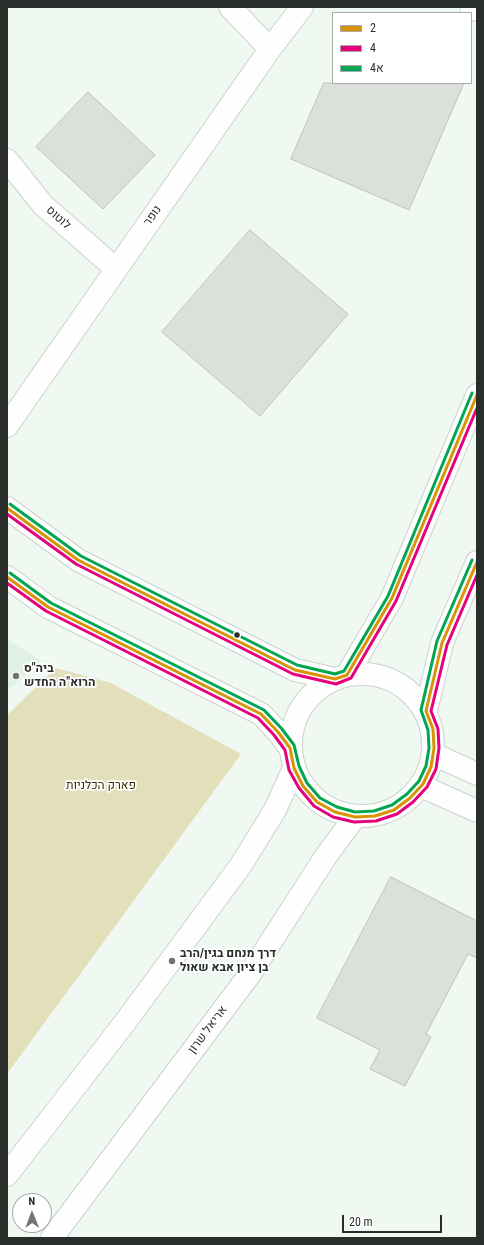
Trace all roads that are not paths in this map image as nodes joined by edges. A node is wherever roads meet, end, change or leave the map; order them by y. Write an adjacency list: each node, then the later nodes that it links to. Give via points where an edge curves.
1 (230, 7): 5 (main road)
2 (302, 7): 5 (main road, נופר)
3 (471, 7): 4 (main road)
4 (477, 10)
5 (270, 48): 7 (main road, נופר)
6 (7, 160): 7 (main road, לוטוס, via 43,205)
7 (116, 269): 9 (main road, נופר)
8 (477, 395): 13 (main road, via 392,598)
9 (7, 426)
10 (7, 508): 13 (main road, via 78,560 295,670)
11 (477, 562): 14 (main road, via 442,643)
12 (7, 577): 16 (main road, via 48,607 261,714 278,732)
13 (341, 677): 14 (main road, via 370,674 392,680 412,693); 16 (main road, via 316,690 302,706 292,726)
14 (426, 711): 15 (main road, via 433,729)
15 (433, 754): 17 (main road); 18 (main road, via 431,767)
16 (292, 758): 20 (main road, via 303,786 318,802 335,812); 21 (main road, via 275,810 242,865)
17 (477, 774)
18 (421, 786): 19 (main road); 20 (main road, via 394,810 375,816)
19 (477, 811)
20 (355, 817): 22 (main road, אריאל שרון, via 326,856 250,974)
21 (7, 1175)
22 (52, 1238)

